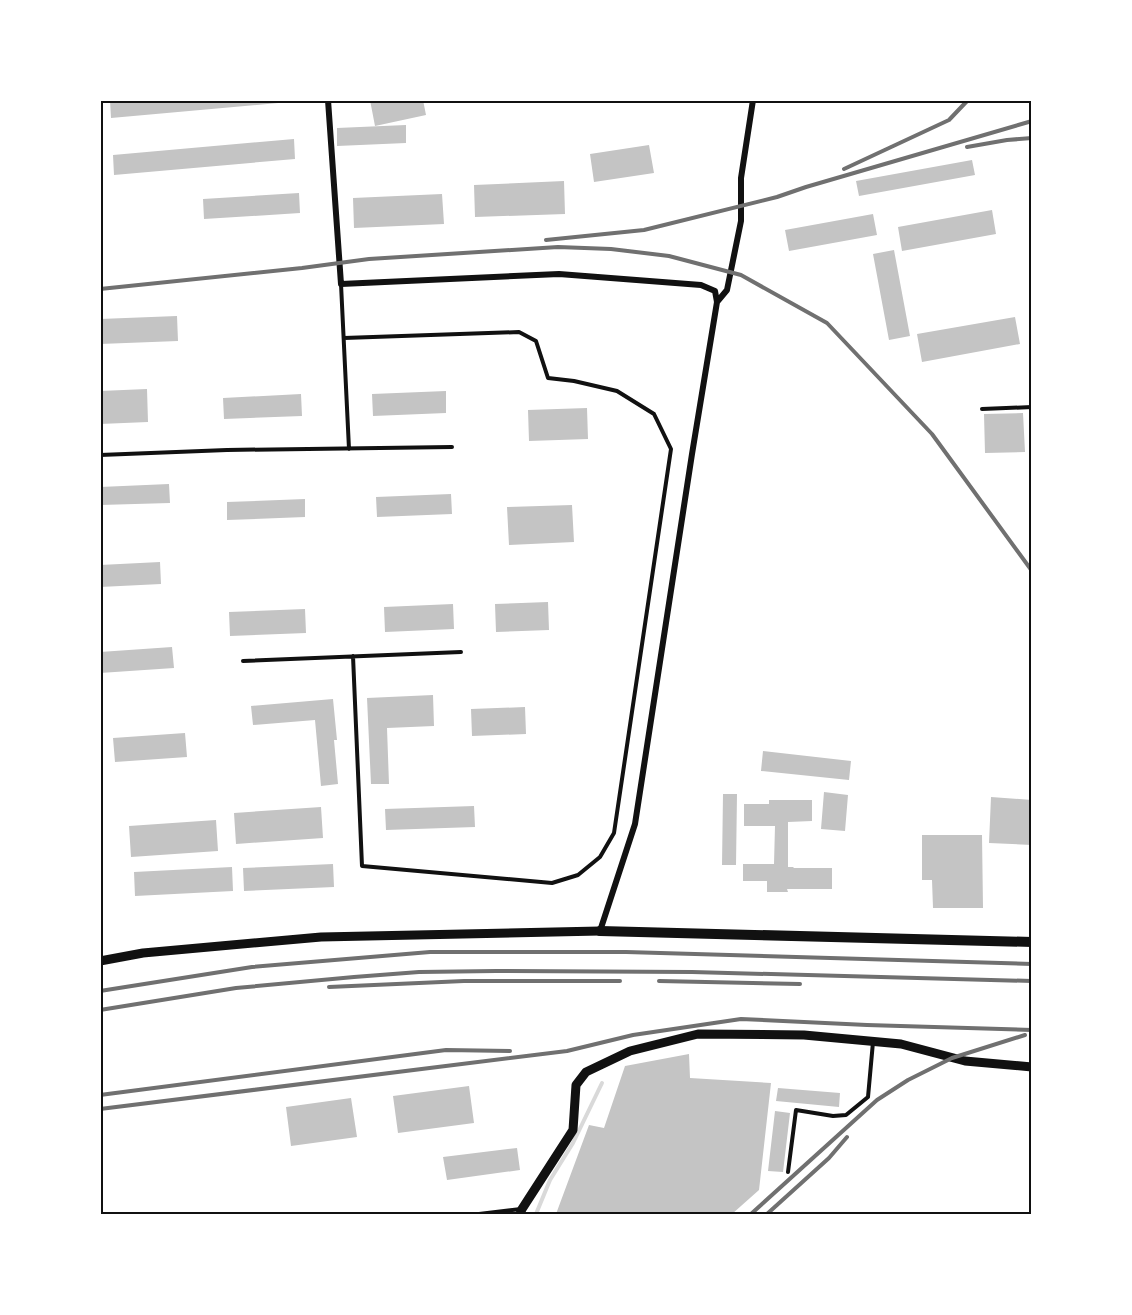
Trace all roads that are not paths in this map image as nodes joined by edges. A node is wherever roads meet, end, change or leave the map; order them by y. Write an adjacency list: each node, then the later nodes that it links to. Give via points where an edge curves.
1 (328, 100): 3 (street)
2 (753, 100): 4 (street, via 741,178 741,221 727,290)
3 (341, 284): 4 (street, via 558,274 701,285 715,291); 5 (lane)
4 (717, 302): 14 (street, via 635,824)
5 (344, 338): 9 (lane); 12 (lane, via 519,332 536,341 548,378 617,391 654,414 671,449 614,833 600,857 578,875 552,883 362,866)
6 (1032, 407): 7 (lane)
7 (981, 409)
8 (452, 447): 9 (lane)
9 (350, 449): 10 (lane)
10 (100, 455)
11 (461, 652): 12 (lane)
12 (353, 656): 13 (lane)
13 (243, 661)
14 (600, 931): 15 (main road); 16 (street, via 321,937 143,953)
15 (1032, 942)
16 (100, 961)
17 (873, 1041): 18 (street, via 901,1044 964,1061); 19 (lane, via 868,1097 846,1114 833,1116 796,1110); 20 (street, via 804,1035 698,1034 630,1051 586,1072 576,1085 573,1130)
18 (1032, 1067)
19 (788, 1172)
20 (521, 1212): 21 (lane)
21 (479, 1215)

